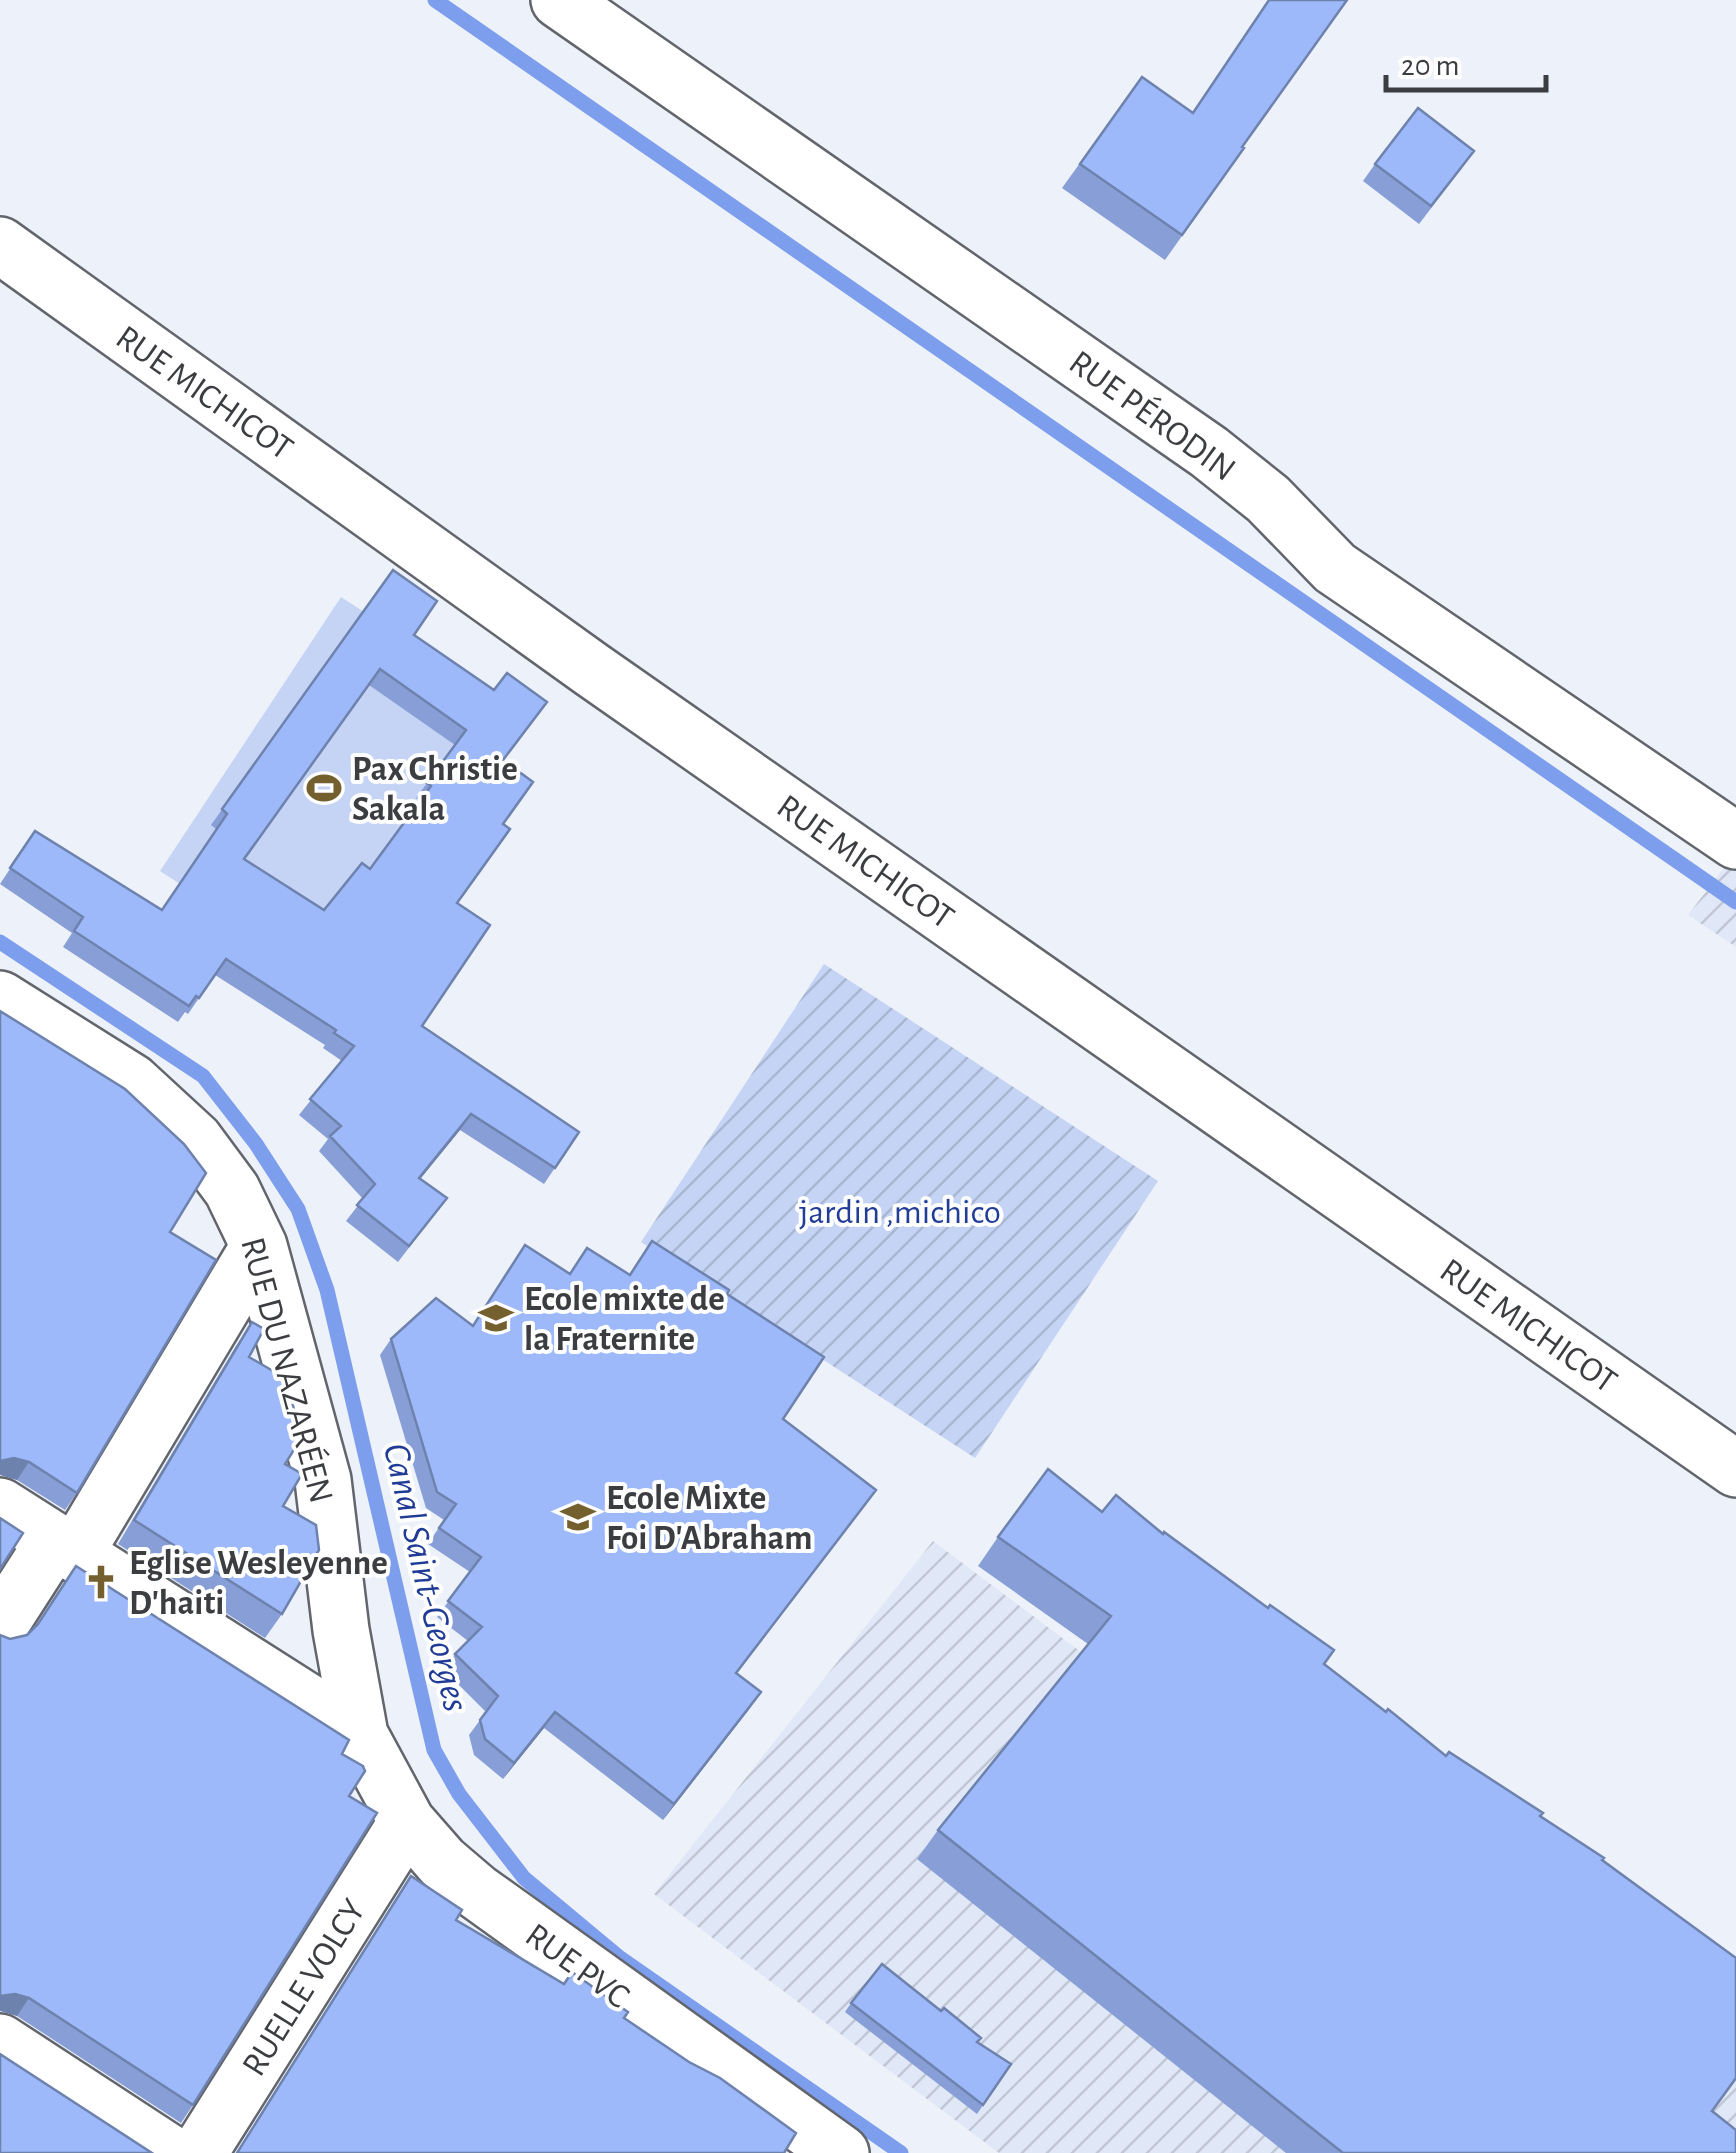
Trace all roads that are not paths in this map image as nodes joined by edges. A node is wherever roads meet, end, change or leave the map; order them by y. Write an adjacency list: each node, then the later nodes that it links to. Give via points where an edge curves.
1 (559, 0): 3 (street, RUE PÉRODIN, via 1208,452 1268,499 1335,568)
2 (0, 246): 6 (street, RUE MICHICOT, via 607,680)
3 (1736, 841)
4 (0, 999): 5 (street, RUE DU NAZARÉEN, via 132,1082 195,1140 232,1190)
5 (260, 1246): 8 (street); 10 (street, RUE DU NAZARÉEN, via 333,1478 342,1630)
6 (1736, 1469)
7 (0, 1506): 8 (street)
8 (64, 1548): 9 (street); 10 (street)
9 (0, 1625)
10 (377, 1729): 11 (street, RUE PVC)
11 (407, 1822): 14 (street, RUELLE VOLCY); 15 (street, RUE PVC, via 476,1891)
12 (0, 2042): 13 (street)
13 (170, 2153)
14 (199, 2153)
15 (841, 2153)

